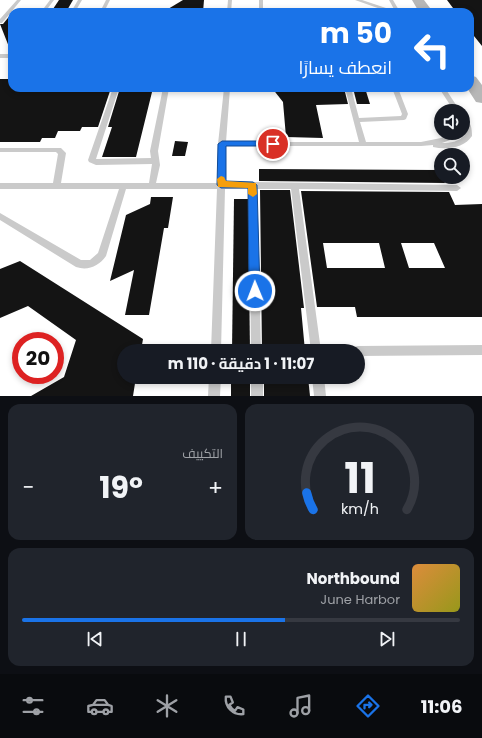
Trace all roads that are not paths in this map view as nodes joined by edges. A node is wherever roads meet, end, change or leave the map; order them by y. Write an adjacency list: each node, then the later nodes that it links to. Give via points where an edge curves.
1 (19, 0): 3 (lane)
2 (357, 0): 4 (lane)
3 (12, 8)
4 (382, 8)
5 (8, 13): 6 (lane)
6 (0, 22)
7 (474, 86): 14 (street)
8 (115, 92): 23 (lane, via 92,160)
9 (165, 92): 23 (lane, via 154,150)
10 (227, 92): 19 (lane)
11 (349, 92): 16 (lane)
12 (397, 92): 16 (lane, via 405,114 404,118)
13 (445, 92): 15 (lane)
14 (482, 98)
15 (452, 104)
16 (357, 120): 20 (lane)
17 (445, 140): 21 (lane)
18 (467, 140): 21 (lane, via 458,145)
19 (222, 144): 20 (lane); 24 (lane)
20 (363, 144): 21 (lane)
21 (422, 144)
22 (0, 150): 27 (lane, via 58,150 62,153 62,158)
23 (155, 161): 28 (lane)
24 (221, 185): 25 (lane); 28 (lane); 33 (lane)
25 (253, 185): 29 (lane); 34 (lane)
26 (0, 186): 27 (lane)
27 (56, 186): 30 (lane)
28 (152, 186): 30 (lane)
29 (295, 186): 31 (lane); 35 (lane)
30 (124, 187): 32 (lane, via 103,254 99,259 86,265 79,264)
31 (457, 188)
32 (0, 216)
33 (216, 344)
34 (256, 344)
35 (315, 344)
36 (482, 350): 37 (lane)
37 (365, 351)
38 (215, 384): 41 (lane)
39 (257, 384): 42 (lane)
40 (319, 384): 43 (lane)
41 (214, 396)
42 (257, 396)
43 (320, 396)

